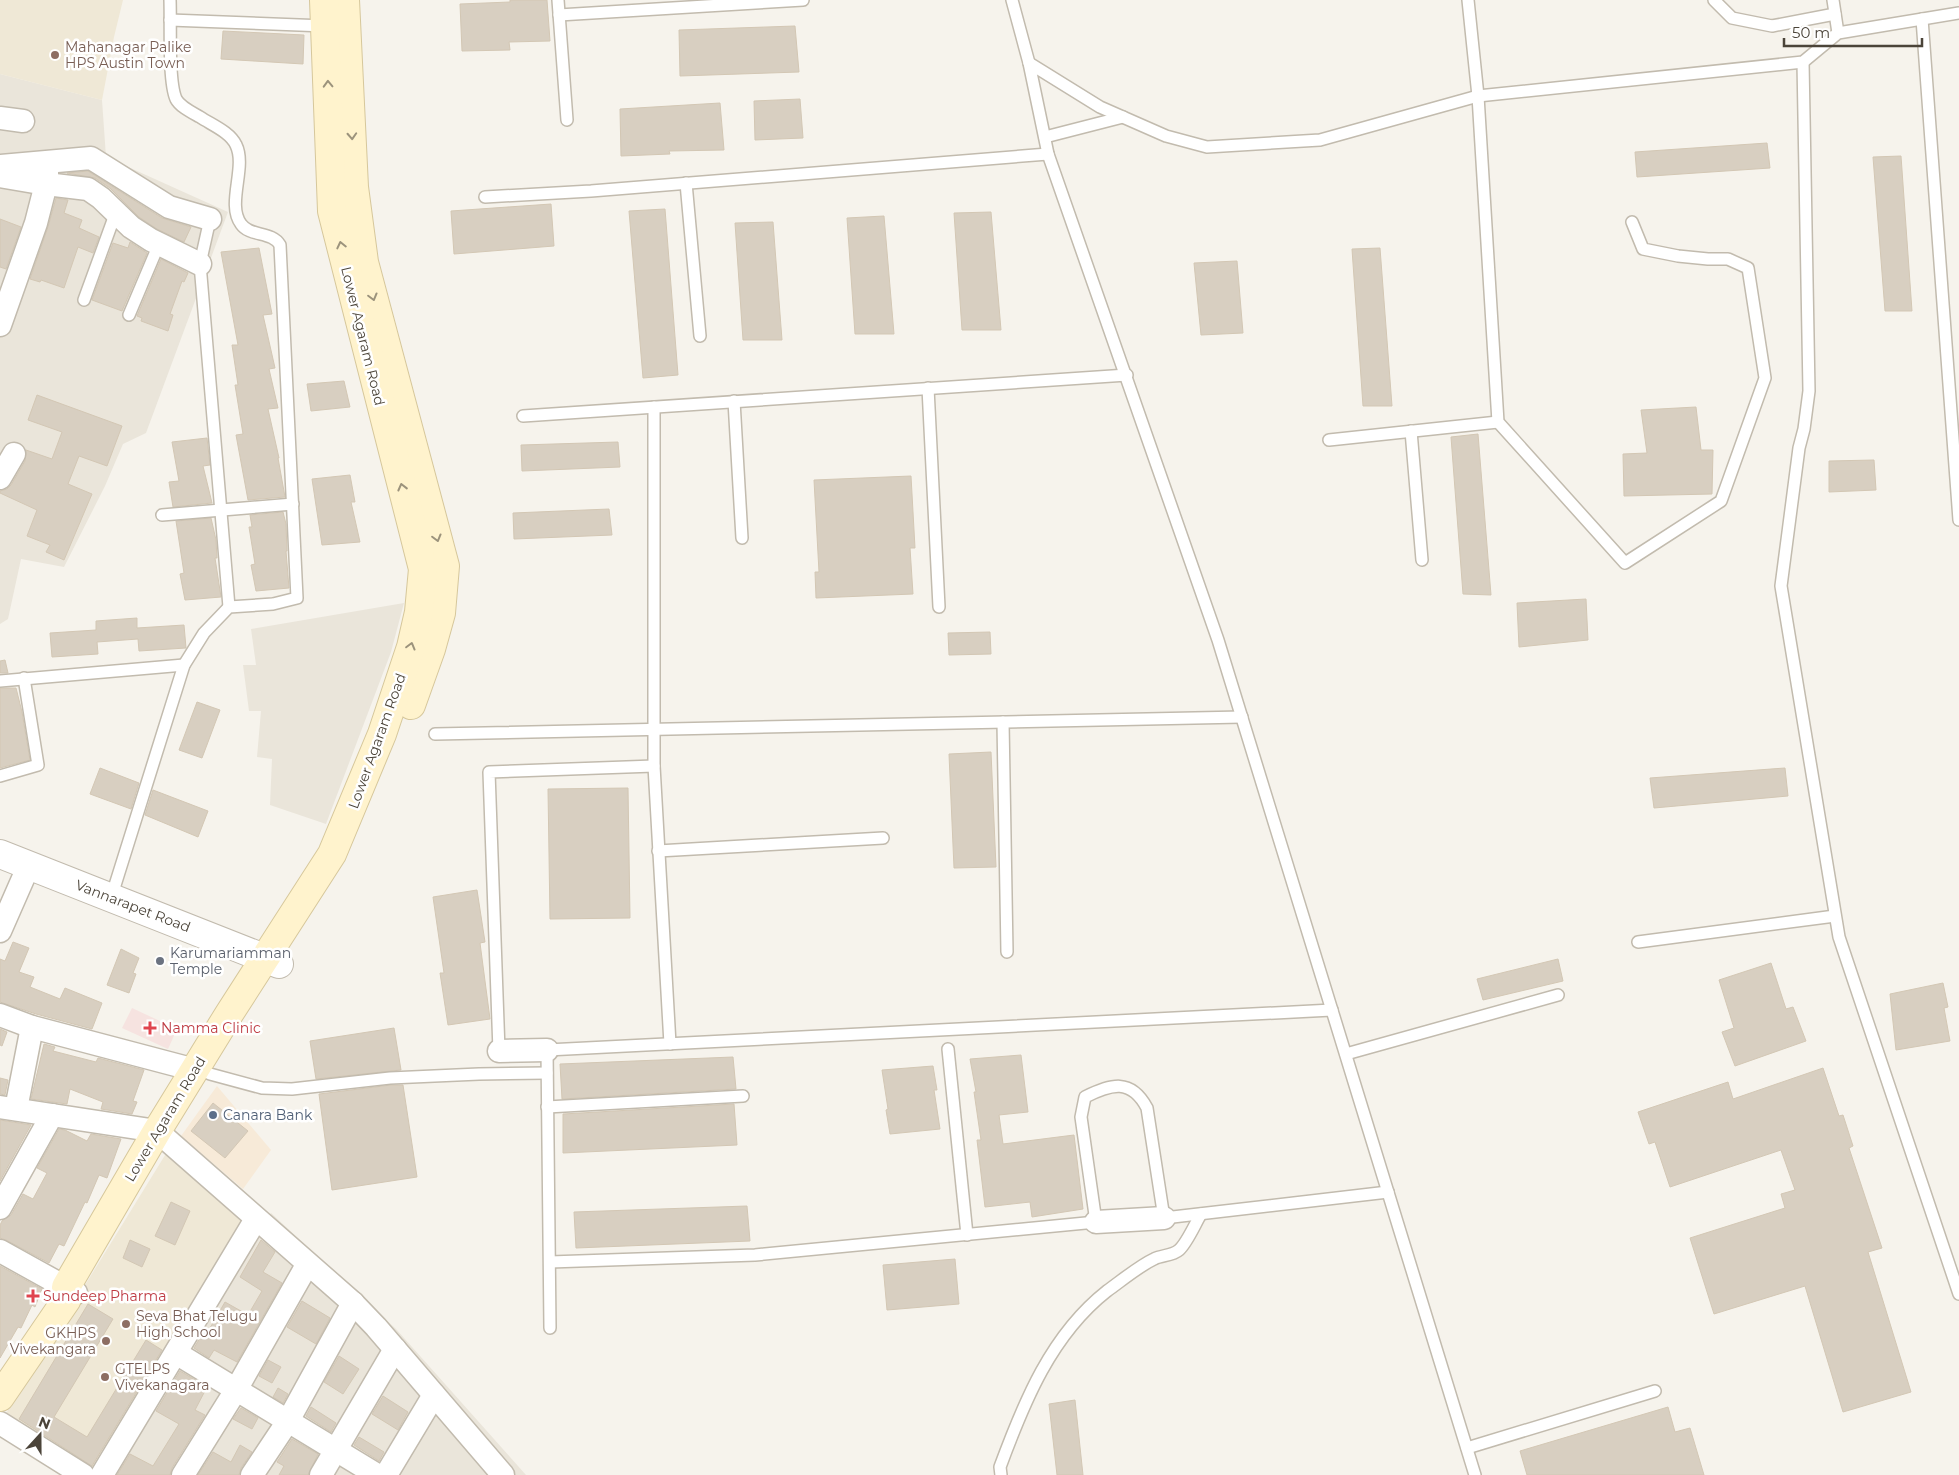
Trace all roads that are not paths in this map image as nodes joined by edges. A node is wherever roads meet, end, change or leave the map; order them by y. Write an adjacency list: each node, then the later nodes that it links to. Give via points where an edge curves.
1 (170, 0): 14 (lane)
2 (346, 0): 76 (main road, Lower Agaram Road, one-way to 76, via 354,187 364,262 445,566 441,613 431,649 379,791 345,862)
3 (558, 0): 12 (lane)
4 (803, 0): 12 (lane)
5 (1012, 0): 17 (lane)
6 (1468, 0): 18 (lane)
7 (1714, 0): 11 (lane, via 1732,18 1772,26)
8 (1833, 0): 11 (lane)
9 (325, 13): 14 (lane); 76 (main road, Lower Agaram Road, one-way to 9, via 332,854 382,734 411,647 423,569 332,211)
10 (1959, 13): 13 (lane)
11 (1835, 14): 15 (lane)
12 (559, 15): 21 (lane)
13 (1922, 19): 15 (lane); 53 (lane)
14 (170, 20): 50 (lane, via 172,76 177,100 224,132 236,145 239,155 238,218 248,230 274,238 280,244)
15 (1838, 34): 16 (lane)
16 (1803, 62): 18 (lane); 72 (lane, via 1809,391 1798,448 1781,586)
17 (1029, 63): 19 (lane, via 1100,107); 23 (lane)
18 (1478, 96): 19 (lane, via 1320,140 1208,147 1166,136); 45 (lane)
19 (1123, 117): 23 (lane)
20 (0, 118): 22 (street)
21 (567, 120)
22 (23, 121)
23 (1045, 137): 24 (lane)
24 (1048, 154): 28 (lane); 40 (lane)
25 (48, 161): 26 (street); 29 (street); 32 (street, via 91,158 169,207)
26 (0, 166)
27 (0, 176): 29 (street)
28 (686, 183): 30 (lane); 39 (lane)
29 (46, 184): 31 (street, via 88,189); 38 (street, via 36,223)
30 (485, 197)
31 (116, 212): 34 (street, via 131,227); 36 (lane)
32 (210, 219): 35 (lane)
33 (1632, 222): 45 (lane, via 1643,248 1678,256 1728,259 1748,268 1765,378 1721,501 1625,563)
34 (158, 244): 35 (street); 37 (lane)
35 (200, 264): 51 (lane)
36 (84, 300)
37 (129, 315)
38 (0, 324)
39 (700, 336)
40 (1127, 375): 41 (lane); 61 (lane)
41 (928, 388): 42 (lane); 57 (lane)
42 (734, 401): 43 (lane); 54 (lane)
43 (654, 407): 44 (lane); 63 (lane)
44 (522, 416)
45 (1498, 422): 46 (lane)
46 (1411, 431): 47 (lane); 55 (lane)
47 (1329, 440)
48 (14, 454): 49 (street)
49 (0, 478)
50 (293, 504): 51 (lane); 56 (lane, via 297,598 273,604)
51 (221, 511): 52 (lane); 56 (lane)
52 (162, 515)
53 (1959, 520)
54 (742, 538)
55 (1422, 560)
56 (229, 607): 58 (lane, via 204,633)
57 (939, 607)
58 (184, 664): 59 (lane); 71 (lane)
59 (24, 678): 60 (lane); 66 (lane, via 38,765)
60 (0, 681)
61 (1242, 717): 62 (lane); 78 (lane)
62 (1003, 722): 63 (lane); 75 (lane)
63 (653, 730): 64 (lane); 65 (lane)
64 (435, 734)
65 (654, 766): 68 (lane); 84 (lane, via 489,772)
66 (0, 776)
67 (883, 838): 68 (lane)
68 (658, 851): 81 (lane)
69 (0, 854): 70 (street, Vannarapet Road)
70 (28, 865): 71 (street, Vannarapet Road); 73 (street)
71 (111, 898): 76 (street, Vannarapet Road)
72 (1835, 916): 74 (lane); 104 (lane, via 1847,966)
73 (0, 930)
74 (1638, 942)
75 (1007, 952)
76 (272, 961): 86 (main road, Lower Agaram Road)
77 (1558, 995): 85 (lane)
78 (1332, 1010): 81 (lane); 85 (lane)
79 (0, 1015): 80 (street)
80 (32, 1027): 86 (street); 90 (street)
81 (670, 1044): 83 (lane)
82 (948, 1049): 99 (lane)
83 (547, 1050): 84 (street); 87 (lane)
84 (499, 1051)
85 (1346, 1054): 93 (lane)
86 (202, 1072): 87 (lane, via 262,1088 292,1089 390,1078); 92 (main road, Lower Agaram Road)
87 (547, 1073): 89 (lane)
88 (743, 1096): 89 (lane)
89 (548, 1107): 101 (lane)
90 (8, 1108): 91 (street)
91 (52, 1115): 92 (street); 94 (street)
92 (162, 1136): 97 (street); 103 (main road, Lower Agaram Road)
93 (1388, 1192): 95 (lane); 115 (lane)
94 (0, 1208)
95 (1201, 1214): 96 (lane); 125 (lane, via 1180,1249 1155,1258 1076,1319 1046,1361 1017,1419 1000,1467)
96 (1164, 1218): 98 (street); 98 (lane, via 1147,1108 1142,1098 1130,1088 1114,1086 1085,1097 1081,1117)
97 (256, 1219): 102 (street); 108 (street)
98 (1096, 1222): 99 (lane)
99 (967, 1234): 101 (lane, via 755,1255)
100 (0, 1251): 103 (street)
101 (550, 1262): 106 (lane)
102 (307, 1265): 105 (street); 109 (street)
103 (69, 1293): 112 (main road, Lower Agaram Road)
104 (1959, 1294)
105 (353, 1303): 107 (street); 113 (street)
106 (550, 1328)
107 (395, 1350): 111 (street); 116 (street)
108 (176, 1353): 109 (street); 118 (street)
109 (236, 1390): 113 (street); 119 (street)
110 (1655, 1391): 115 (lane)
111 (434, 1395): 123 (street); 124 (street)
112 (0, 1397)
113 (288, 1421): 116 (street); 120 (street)
114 (0, 1423): 117 (street)
115 (1467, 1448): 126 (lane)
116 (337, 1451): 121 (street); 122 (street)
117 (83, 1475)
118 (102, 1475)
119 (183, 1475)
120 (252, 1475)
121 (321, 1475)
122 (377, 1475)
123 (386, 1475)
124 (504, 1475)
125 (1001, 1475)
126 (1476, 1475)

